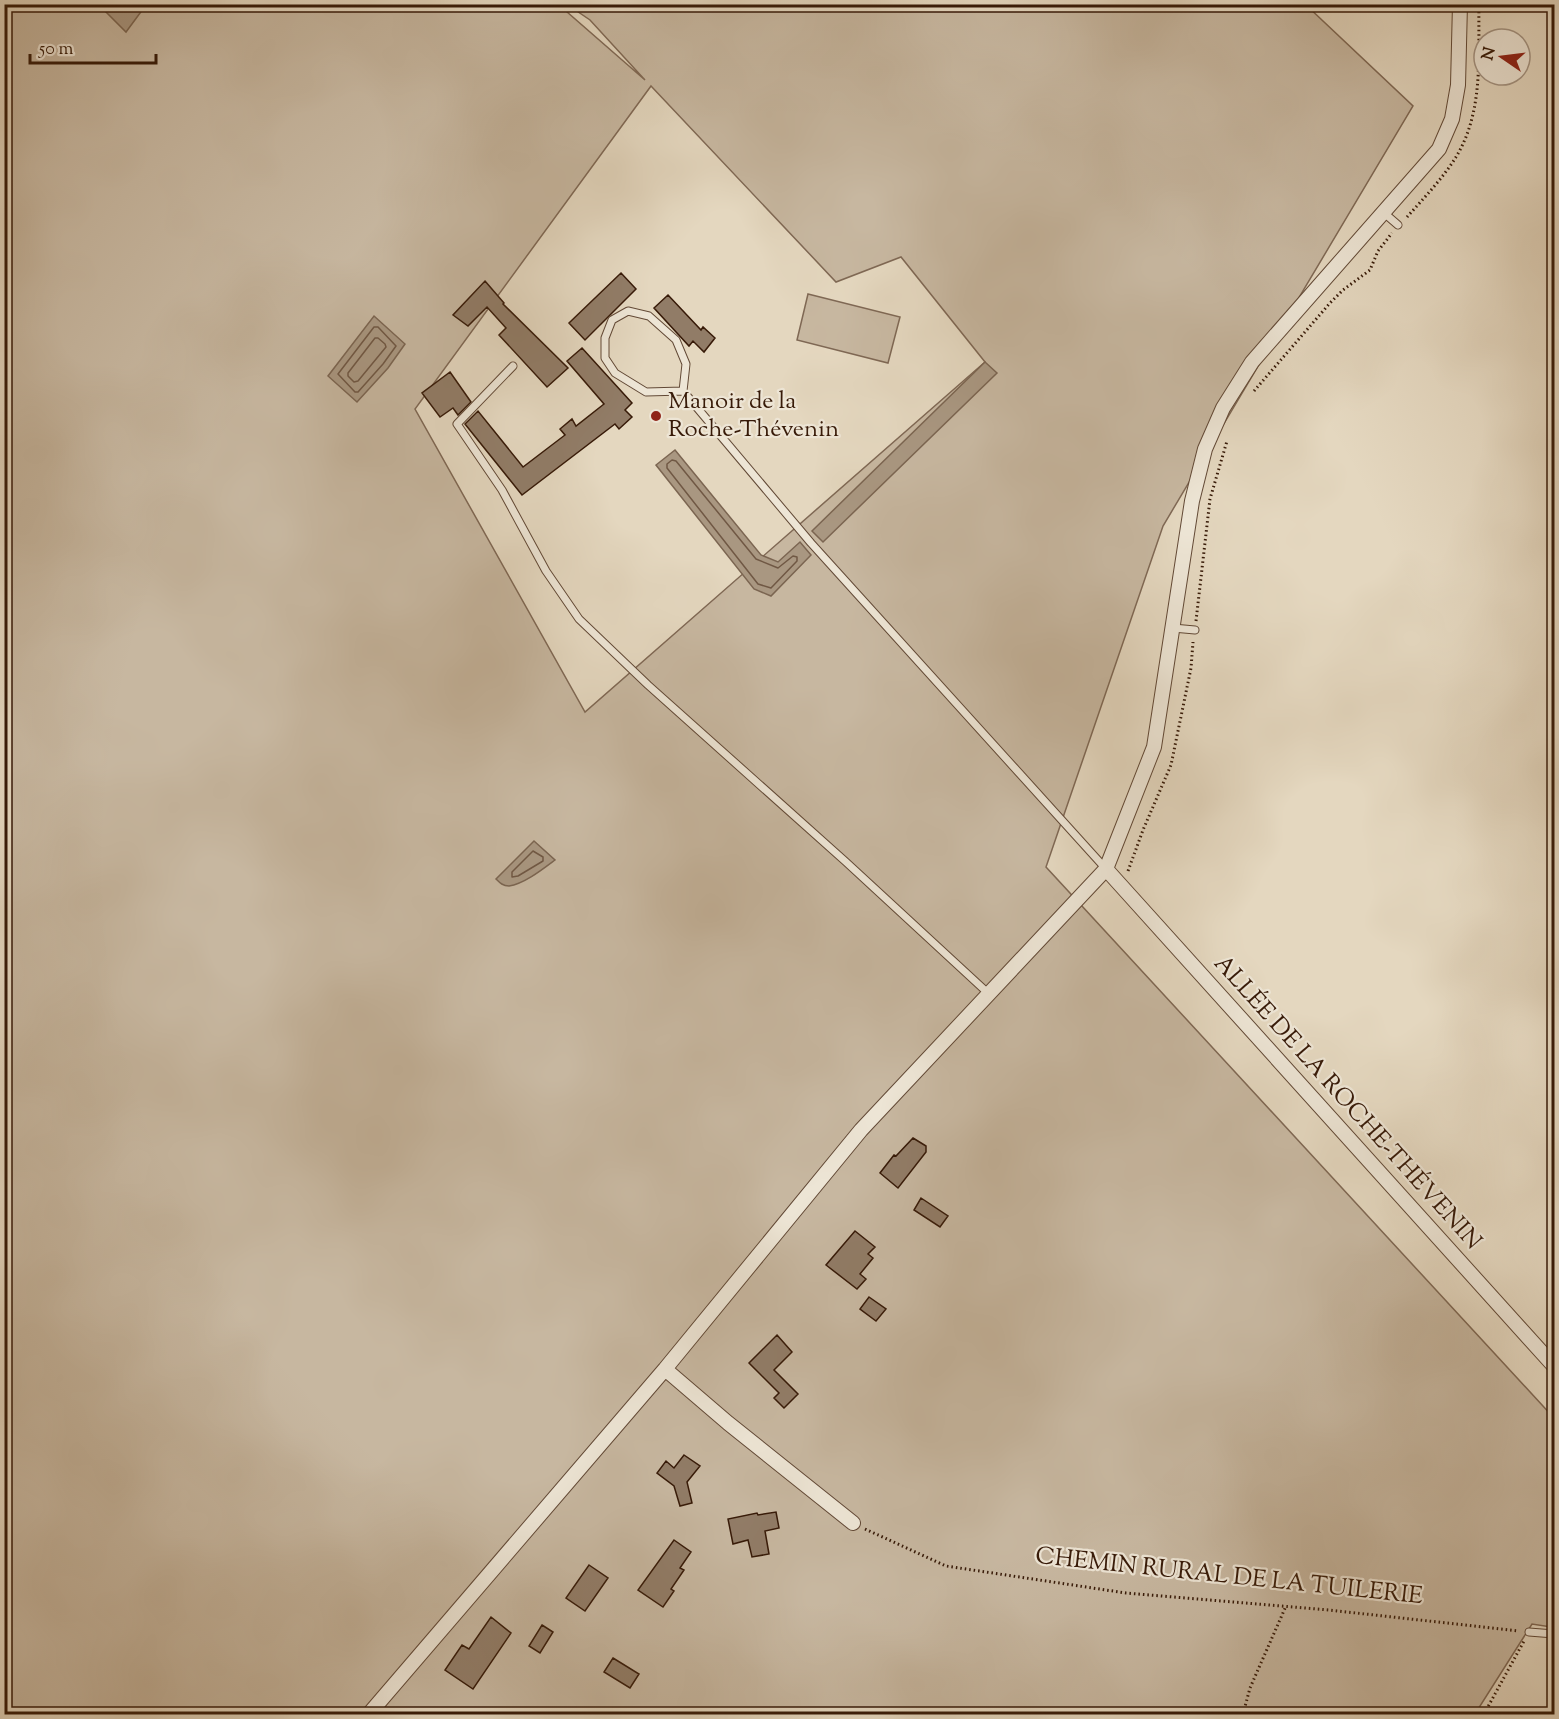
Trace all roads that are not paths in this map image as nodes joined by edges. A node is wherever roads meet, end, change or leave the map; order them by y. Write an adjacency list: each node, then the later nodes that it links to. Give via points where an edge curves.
1 (1460, 4): 2 (street, via 1458,85 1452,119 1439,149)
2 (1383, 212): 3 (lane); 6 (street, via 1252,362 1223,408 1205,449 1192,501)
3 (1398, 225)
4 (513, 366): 9 (lane, via 457,424 502,490 546,571 579,619)
5 (683, 391): 5 (lane, via 646,392 615,373 605,358 605,338 612,320 628,311 648,316 676,340 686,363); 8 (lane, via 811,543)
6 (1173, 628): 7 (lane); 8 (street, via 1154,747)
7 (1195, 630)
8 (1106, 869): 9 (street); 10 (street, ALLÉE DE LA ROCHE-THÉVENIN)
9 (989, 994): 11 (street, via 861,1130)
10 (1554, 1366)
11 (665, 1369): 12 (street); 15 (street)
12 (853, 1523)
13 (1529, 1632): 14 (lane)
14 (1554, 1634)
15 (369, 1714)

